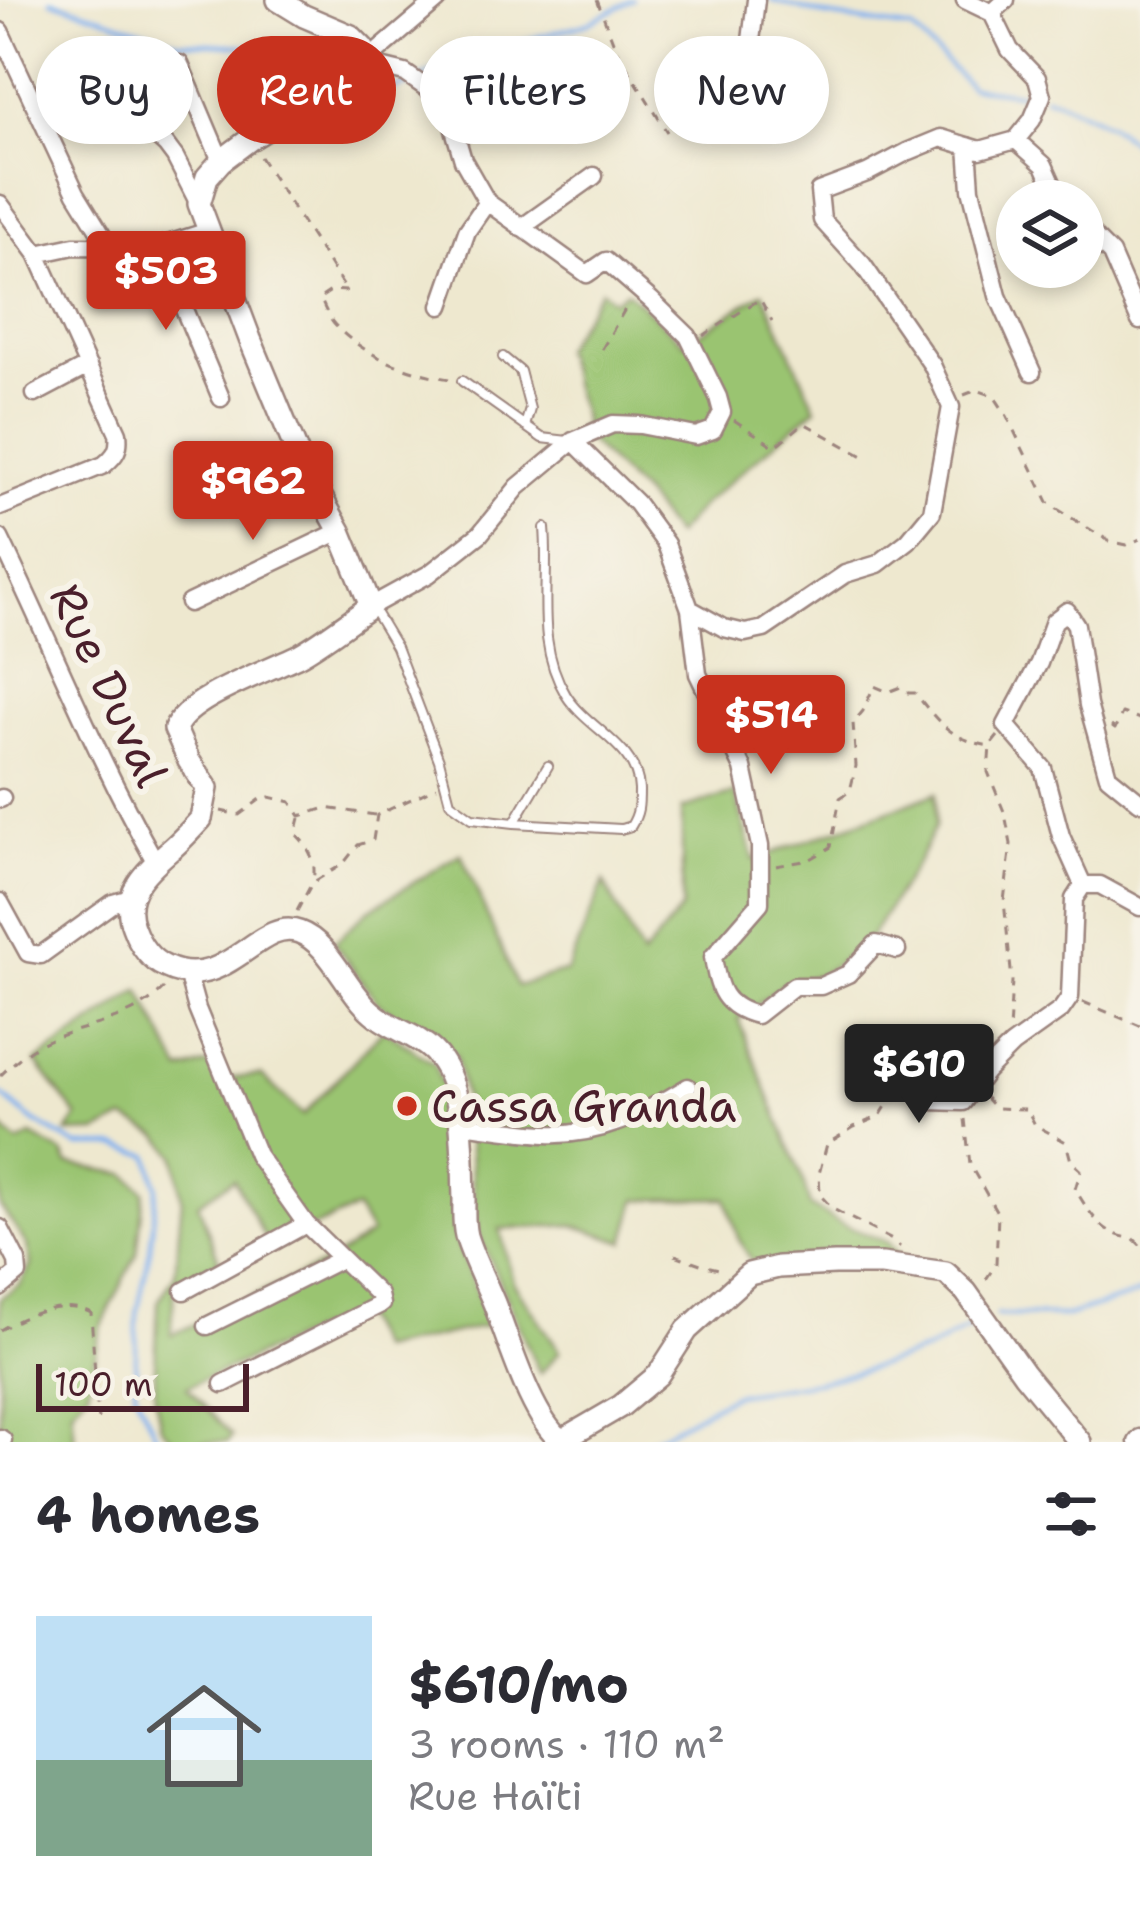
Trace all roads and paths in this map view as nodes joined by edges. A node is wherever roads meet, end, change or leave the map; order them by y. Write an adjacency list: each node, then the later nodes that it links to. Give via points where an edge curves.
1 (278, 0): 8 (street)
2 (439, 0): 10 (street)
3 (596, 0): 13 (path)
4 (756, 0): 9 (street)
5 (965, 0): 6 (street)
6 (999, 6): 14 (street, via 1010,50 1042,96)
7 (0, 31): 27 (street)
8 (352, 36)
9 (752, 36)
10 (396, 37)
11 (396, 74): 22 (street, via 448,109)
12 (193, 94): 19 (street)
13 (654, 112)
14 (1016, 140): 18 (street); 21 (street)
15 (164, 144): 24 (street)
16 (243, 144): 19 (street)
17 (252, 144): 40 (path, via 347,291 320,298 333,323 395,366)
18 (968, 146): 39 (street, via 998,296); 43 (street, via 941,138 819,190 822,220 863,265)
19 (221, 160): 24 (street)
20 (594, 176): 25 (street)
21 (1051, 180)
22 (487, 202): 25 (street); 32 (street, via 467,231)
23 (0, 204): 30 (street)
24 (199, 205): 26 (street)
25 (521, 227): 31 (street, via 587,274 606,261)
26 (209, 231): 28 (street); 50 (street, via 299,457)
27 (108, 244): 28 (street); 30 (street)
28 (158, 247): 42 (street)
29 (1104, 247): 33 (street)
30 (37, 254): 38 (street)
31 (637, 288): 35 (street); 36 (path)
32 (441, 306)
33 (1140, 320)
34 (772, 321): 35 (path, via 760,299)
35 (691, 343): 44 (street)
36 (602, 349)
37 (503, 357): 45 (lane, via 520,371 530,409)
38 (88, 366): 41 (street); 48 (street, via 118,433 115,456)
39 (1031, 372)
40 (462, 381): 45 (lane)
41 (34, 394)
42 (221, 398)
43 (948, 401): 52 (path, via 977,390 994,396 1048,504 1109,542); 55 (street, via 932,512 908,541 764,629 724,628)
44 (722, 412): 46 (street, via 713,430 696,436 613,424); 47 (path, via 776,447 804,423)
45 (525, 426): 46 (lane, via 542,439)
46 (573, 441): 54 (street, via 518,487 480,534); 55 (street, via 666,544)
47 (862, 456)
48 (0, 507)
49 (545, 528): 66 (lane, via 543,619 552,665 582,715 631,759 639,810 621,829)
50 (340, 531): 53 (street); 54 (street)
51 (0, 538): 67 (street, Rue Duval, via 115,791)
52 (1140, 539)
53 (189, 603)
54 (371, 606): 61 (lane, via 396,647); 63 (street, via 303,653 180,715 175,729 207,788)
55 (690, 609): 68 (street, via 698,674 742,768)
56 (1088, 705): 57 (path, via 1114,729 1122,713); 58 (street, via 1067,611 1054,621); 62 (street, via 1108,776)
57 (1140, 719)
58 (1006, 725): 59 (path); 70 (street, via 1043,768)
59 (990, 746): 68 (path, via 944,729 915,693 874,686 853,723 856,766 831,847 784,867); 79 (path, via 988,772 1011,844 1004,901)
60 (548, 766): 66 (lane)
61 (445, 783): 64 (path); 66 (lane, via 450,802 472,818)
62 (1140, 802)
63 (205, 808): 65 (path, via 238,815 265,796 291,802); 67 (street)
64 (377, 815): 65 (path, via 326,808); 69 (path, via 374,840)
65 (300, 816): 69 (path, via 296,834 316,867)
66 (514, 823)
67 (155, 860): 71 (street)
68 (760, 865): 75 (street, via 760,903 713,957 718,987 739,1011 758,1016 794,986 848,974 876,944)
69 (312, 883): 74 (path)
70 (1083, 885): 73 (street, via 1100,885); 77 (street, via 1073,898)
71 (131, 898): 72 (street, via 112,902 40,955 28,953); 76 (street, via 140,943 156,963)
72 (0, 902)
73 (1140, 907)
74 (288, 929): 76 (street, via 208,973); 85 (street, via 320,944 373,1014 434,1052 452,1082)
75 (897, 950)
76 (183, 973): 81 (path, via 118,1019 50,1039); 86 (street, via 257,1156)
77 (1070, 997): 78 (path); 79 (street)
78 (1140, 1026)
79 (1012, 1045): 84 (street)
80 (921, 1049): 82 (path)
81 (0, 1076)
82 (902, 1079): 84 (street, via 928,1101); 91 (path, via 880,1116 827,1144 820,1195)
83 (688, 1087): 85 (street, via 653,1109 571,1134)
84 (966, 1098): 88 (path, via 1027,1109 1035,1125 1066,1142 1081,1170 1075,1189 1094,1219); 95 (path, via 970,1165 998,1214 996,1264)
85 (461, 1124): 100 (street, via 465,1233 532,1396)
86 (306, 1224): 90 (street); 94 (street)
87 (0, 1228): 93 (street, via 18,1274)
88 (1140, 1246)
89 (675, 1255): 92 (path)
90 (341, 1259): 96 (street); 98 (street, via 379,1295 378,1308)
91 (923, 1268): 92 (street, via 835,1264); 95 (street, via 946,1273)
92 (749, 1274): 100 (street, via 687,1330 658,1375)
93 (0, 1288)
94 (184, 1291)
95 (971, 1300): 101 (street)
96 (207, 1326)
97 (0, 1330): 99 (path, via 54,1308 91,1312)
98 (223, 1384)
99 (98, 1419)
100 (561, 1442)
101 (1080, 1442)

